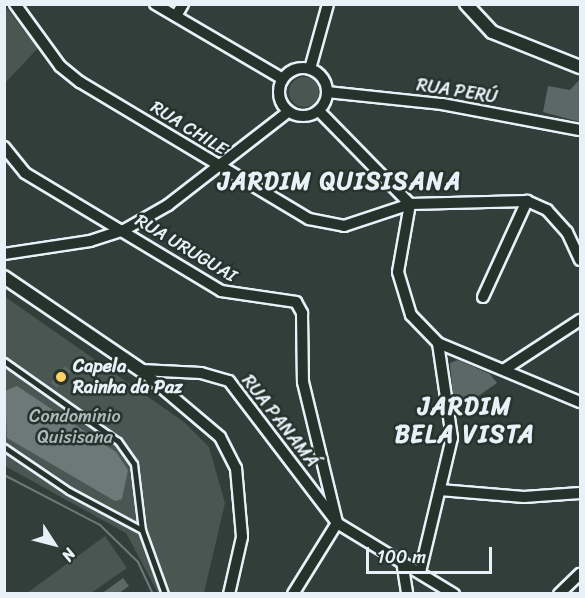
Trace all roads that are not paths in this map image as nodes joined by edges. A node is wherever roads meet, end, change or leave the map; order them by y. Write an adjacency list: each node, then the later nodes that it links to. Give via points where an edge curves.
1 (15, 4): 15 (street, RUA CHILE, via 60,66)
2 (155, 4): 6 (street)
3 (183, 4): 6 (street)
4 (327, 4): 8 (street)
5 (466, 4): 7 (street, via 492,32)
6 (176, 16): 9 (street)
7 (579, 63)
8 (310, 69): 9 (street, via 295,69); 10 (street, via 323,78)
9 (282, 79): 12 (street, via 279,100)
10 (327, 92): 11 (street); 13 (street, RUA PERÚ, via 442,104)
11 (319, 111): 12 (street, via 300,117); 17 (street)
12 (288, 112): 15 (street)
13 (580, 130)
14 (4, 147): 18 (street, RUA URUGUAI, via 25,173)
15 (218, 165): 17 (street, RUA CHILE, via 324,223 344,226); 18 (street, via 168,205)
16 (527, 201): 17 (street, RUA CHILE); 20 (street, via 547,210 567,232); 22 (street)
17 (410, 204): 24 (street, via 398,272 401,292 411,315)
18 (124, 230): 19 (street, via 90,241); 32 (street, RUA URUGUAI, via 229,294 296,302 302,313 303,382)
19 (4, 254)
20 (580, 260)
21 (4, 278): 27 (street)
22 (483, 297)
23 (580, 320): 26 (street)
24 (438, 343): 26 (street); 30 (street, via 452,438)
25 (4, 361): 33 (lane, via 118,441 134,464)
26 (505, 369): 28 (street)
27 (141, 370): 32 (street, RUA PANAMÁ, via 201,373 229,381); 38 (street, via 220,437 236,468 242,537)
28 (580, 402)
29 (4, 447): 33 (lane, via 69,491)
30 (440, 490): 31 (street, via 524,497); 35 (street)
31 (580, 493)
32 (337, 523): 34 (street); 39 (street)
33 (142, 530): 37 (lane)
34 (402, 561): 35 (street); 40 (street)
35 (420, 572): 41 (street)
36 (580, 574): 42 (street)
37 (165, 594)
38 (229, 594)
39 (293, 594)
40 (407, 594)
41 (454, 594)
42 (558, 594)

